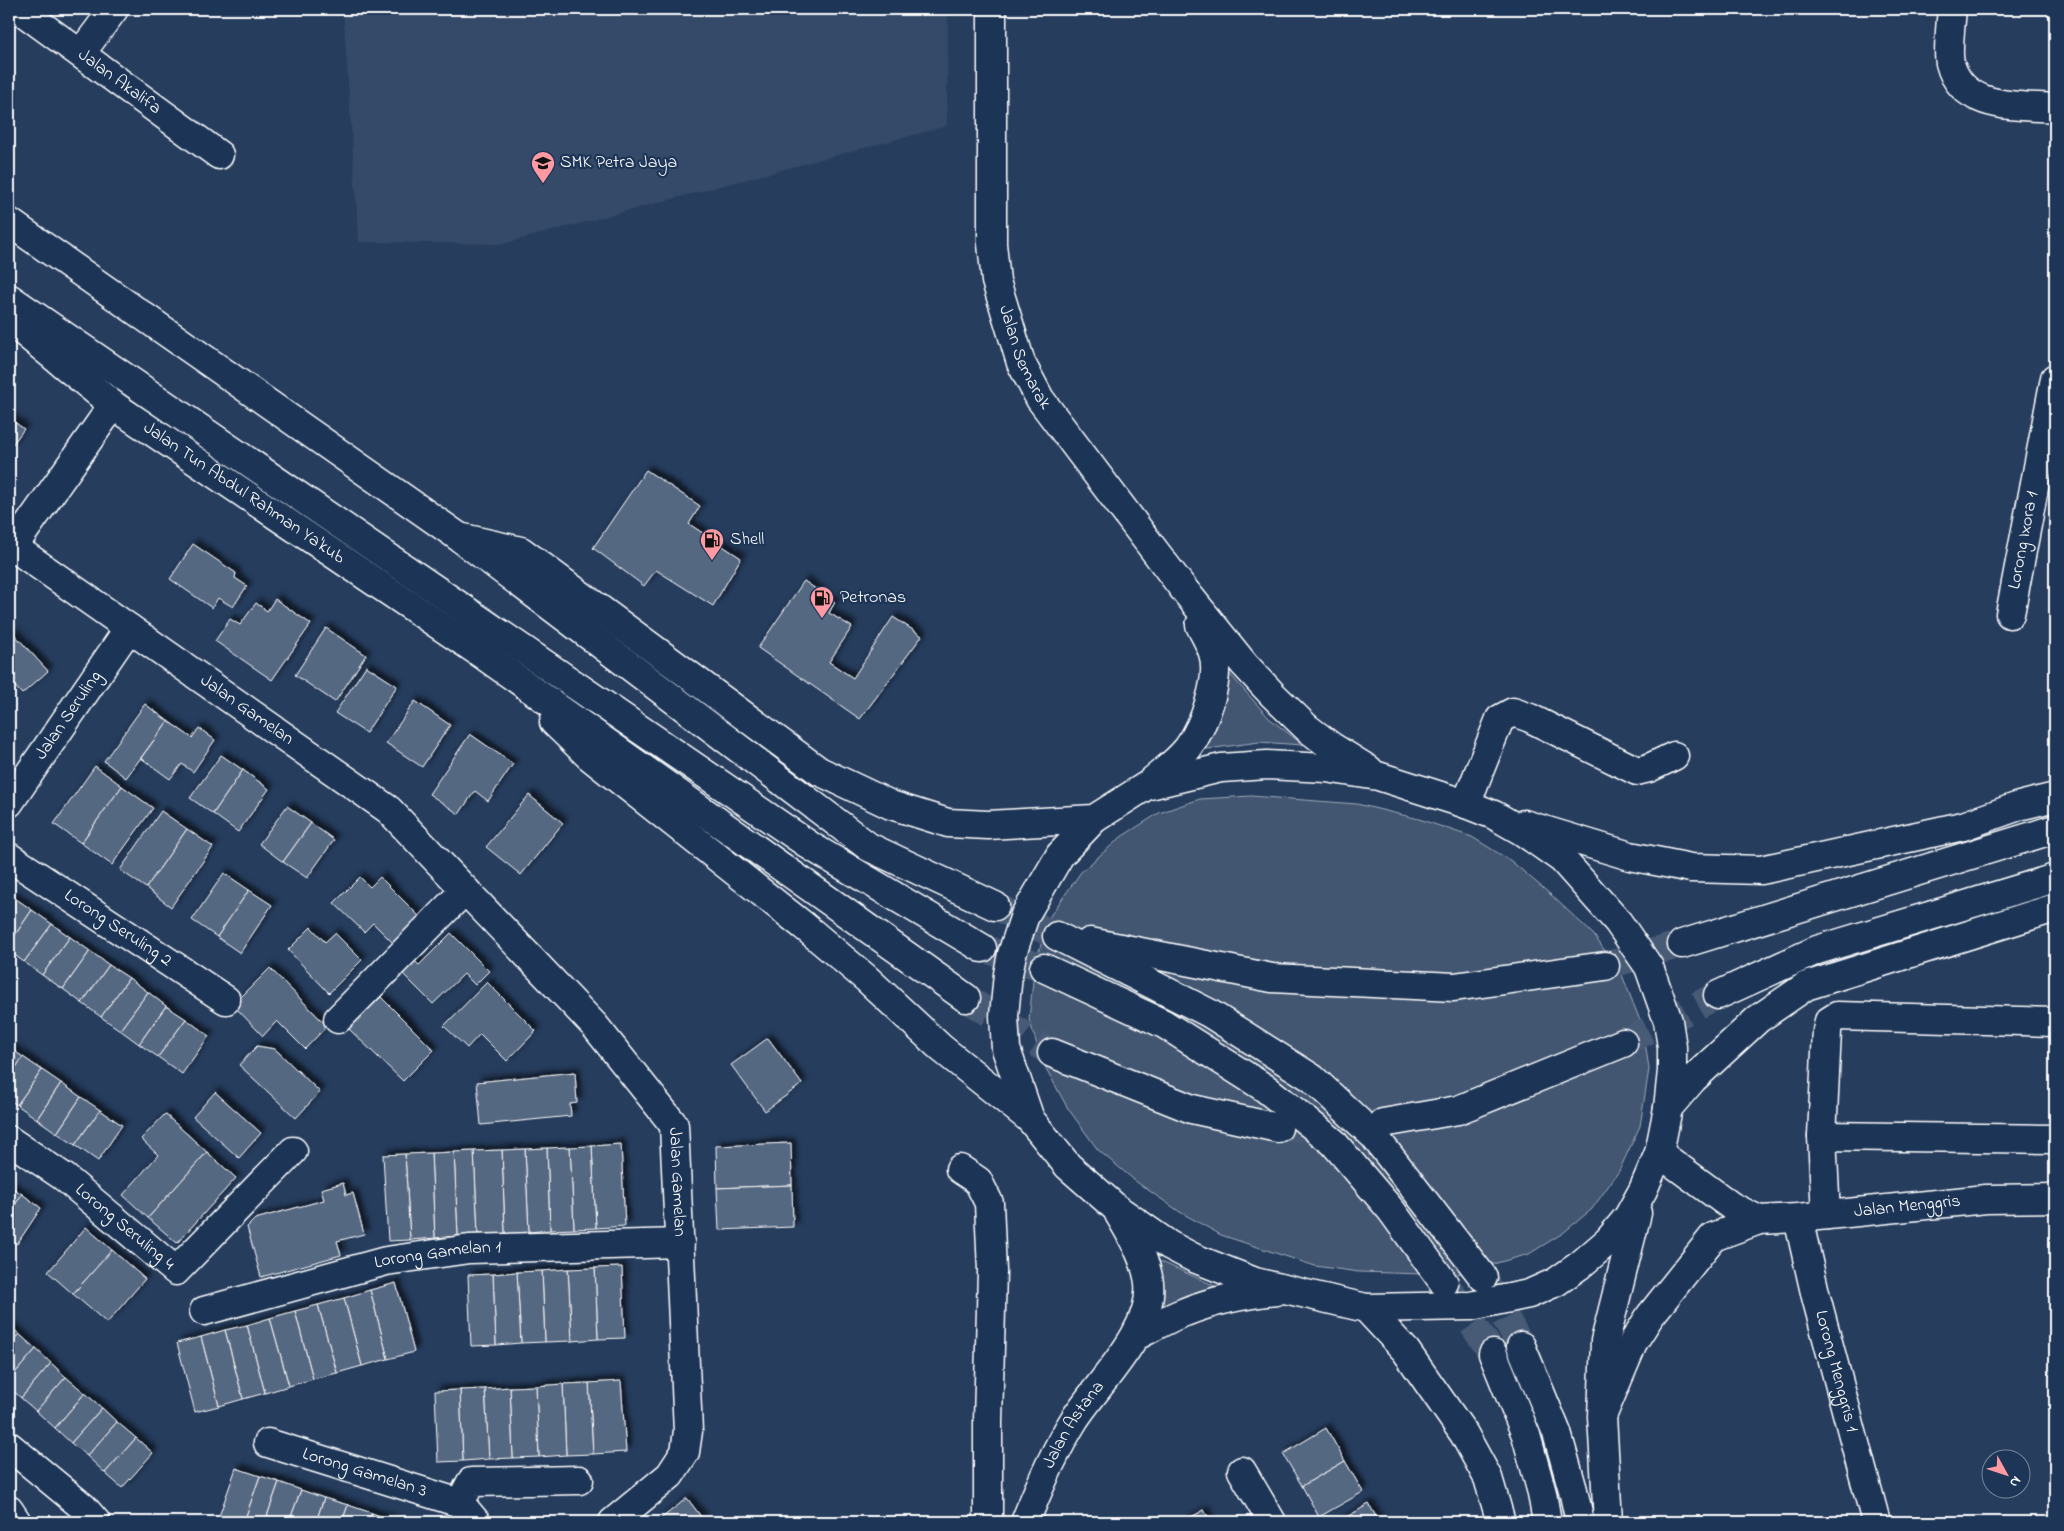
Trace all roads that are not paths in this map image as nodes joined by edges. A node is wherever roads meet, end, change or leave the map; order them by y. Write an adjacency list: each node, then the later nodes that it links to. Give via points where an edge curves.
1 (20, 9): 5 (main road, Jalan Akalifa)
2 (114, 9): 5 (main road)
3 (992, 9): 15 (main road, Jalan Semarak, via 992,244 996,281 1021,363 1040,399)
4 (1952, 9): 6 (main road, via 1949,62 1959,83 1970,95 1991,103)
5 (82, 53): 7 (main road, Jalan Akalifa)
6 (2055, 108)
7 (219, 155)
8 (9, 222): 13 (main road)
9 (9, 298): 34 (main road, via 812,846)
10 (9, 320): 12 (main road, Jalan Tun Abdul Rahman Ya'kub)
11 (2055, 378): 16 (main road, Lorong Ixora 1)
12 (113, 405): 14 (main road, Jalan Gamelan); 18 (main road, Jalan Tun Abdul Rahman Ya'kub)
13 (458, 537): 26 (main road, via 521,551 819,771 891,805 948,823 988,825); 31 (main road, via 869,847)
14 (11, 545): 17 (main road, Jalan Gamelan)
15 (1182, 587): 20 (main road, Jalan Semarak, via 1228,645 1307,728); 21 (main road, via 1213,653 1215,677 1189,748)
16 (2010, 614)
17 (129, 628): 23 (main road, Jalan Seruling); 30 (main road, Jalan Gamelan, via 389,810)
18 (486, 657): 38 (main road); 45 (main road, via 588,756 804,926 941,1048)
19 (1674, 756): 24 (main road, via 1637,771 1513,712 1500,719)
20 (1378, 776): 21 (main road, via 1326,768 1240,766 1199,772); 24 (main road)
21 (1146, 786): 26 (main road)
22 (2055, 798): 25 (main road, via 2019,806 1963,826 1761,870 1691,868 1630,856)
23 (9, 803)
24 (1466, 804): 25 (main road)
25 (1494, 815): 44 (main road, via 1562,859 1618,922 1649,967 1668,1021 1672,1047)
26 (1094, 818): 45 (main road, via 1060,855 1046,876 1025,915 1012,954 1004,1009 1006,1049)
27 (2055, 829): 33 (main road)
28 (9, 857): 39 (main road, Lorong Seruling 2)
29 (2055, 878): 37 (main road, via 1817,950)
30 (465, 890): 40 (main road); 60 (main road, Jalan Gamelan, via 594,1026 674,1125)
31 (996, 906)
32 (2055, 908): 44 (main road, via 1806,986 1758,1019 1693,1078)
33 (1682, 944)
34 (982, 948)
35 (1604, 966): 61 (main road, via 1454,987 1272,978 1057,936 1209,1013 1312,1078 1374,1136)
36 (1044, 968): 62 (main road, via 1164,1024 1265,1088 1333,1142 1391,1210)
37 (1718, 995)
38 (966, 998)
39 (226, 1000)
40 (338, 1019)
41 (2055, 1022): 48 (main road, via 1836,1016 1829,1021 1827,1031)
42 (1623, 1043): 46 (main road, via 1458,1110)
43 (1052, 1053): 47 (main road, via 1192,1109)
44 (1668, 1108): 52 (main road)
45 (1030, 1118): 56 (main road, via 1068,1166)
46 (1383, 1123)
47 (1278, 1128)
48 (1822, 1136): 49 (main road); 57 (main road)
49 (2055, 1139)
50 (9, 1140): 51 (main road, Lorong Seruling 4, via 64,1177 176,1271)
51 (293, 1151)
52 (1659, 1153): 54 (main road); 59 (main road, Jalan Menggris, via 1731,1206)
53 (960, 1169): 79 (main road, via 978,1181 989,1203 992,1270)
54 (1643, 1190): 64 (main road, via 1628,1217 1608,1241 1556,1282 1529,1294 1471,1306); 69 (main road, via 1605,1341)
55 (2055, 1198): 57 (main road, Jalan Menggris, via 1986,1199)
56 (1116, 1208): 63 (main road, via 1194,1258); 66 (main road, via 1134,1240 1149,1283 1147,1308)
57 (1826, 1215): 58 (main road, Jalan Menggris)
58 (1798, 1218): 59 (main road, Jalan Menggris); 86 (main road, Lorong Menggris 1)
59 (1759, 1220): 69 (main road, Jalan Menggris, via 1713,1237 1634,1341)
60 (680, 1242): 65 (main road, Lorong Gamelan 1, via 469,1250 386,1261); 78 (main road, Jalan Gamelan, via 688,1431 685,1452 670,1475)
61 (1483, 1277)
62 (1444, 1283)
63 (1285, 1290): 64 (main road); 66 (main road, via 1248,1294 1202,1306)
64 (1366, 1308): 82 (main road, via 1406,1351 1464,1434 1488,1478)
65 (204, 1311)
66 (1136, 1336): 80 (main road, Jalan Astana, via 1074,1420)
67 (1521, 1346): 84 (main road, via 1557,1433)
68 (1493, 1354): 83 (main road, via 1526,1435)
69 (1602, 1416): 85 (main road)
70 (268, 1443): 75 (main road, Lorong Gamelan 3)
71 (9, 1446): 77 (main road)
72 (1242, 1471): 81 (main road)
73 (580, 1480): 75 (main road, Lorong Gamelan 3, via 471,1482)
74 (9, 1510): 76 (main road)
75 (468, 1513)
76 (17, 1522)
77 (96, 1522)
78 (613, 1522)
79 (988, 1522)
80 (1024, 1522)
81 (1272, 1522)
82 (1501, 1522)
83 (1547, 1522)
84 (1580, 1522)
85 (1608, 1522)
86 (1876, 1522)

